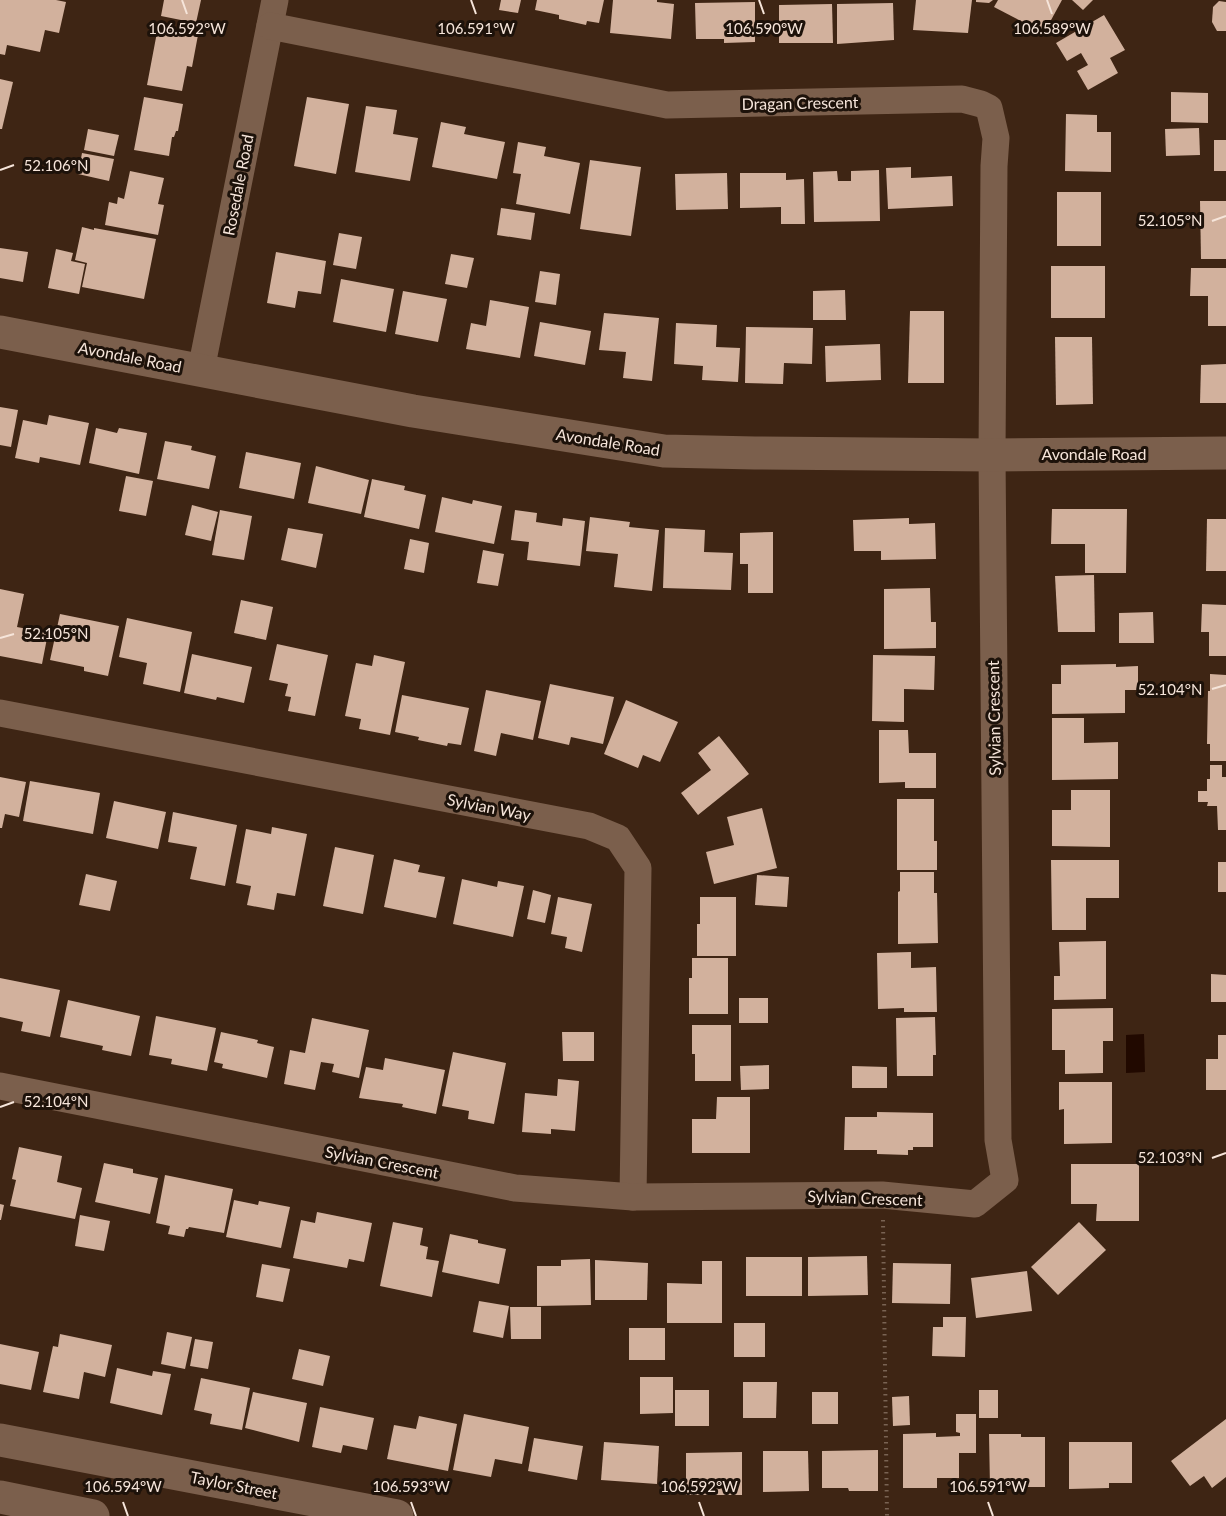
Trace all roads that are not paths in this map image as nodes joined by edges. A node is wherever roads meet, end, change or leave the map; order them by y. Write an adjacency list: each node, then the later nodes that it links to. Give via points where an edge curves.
1 (273, 13): 3 (street, Rosedale Road); 5 (street, Dragan Crescent, via 667,105 962,99 989,108 996,138)
2 (0, 332): 3 (street, Avondale Road)
3 (201, 370): 5 (street, Avondale Road, via 413,411 664,451)
4 (1226, 453): 5 (street, Avondale Road)
5 (992, 455): 8 (street, Sylvian Crescent, via 998,1140 1005,1180 975,1204 882,1195)
6 (0, 713): 8 (street, Sylvian Way, via 589,826 618,838 638,868)
7 (0, 1086): 8 (street, Sylvian Crescent, via 515,1188)
8 (633, 1197)
9 (0, 1440): 12 (street, Taylor Street)
10 (0, 1497): 11 (street)
11 (93, 1516)
12 (397, 1516)

